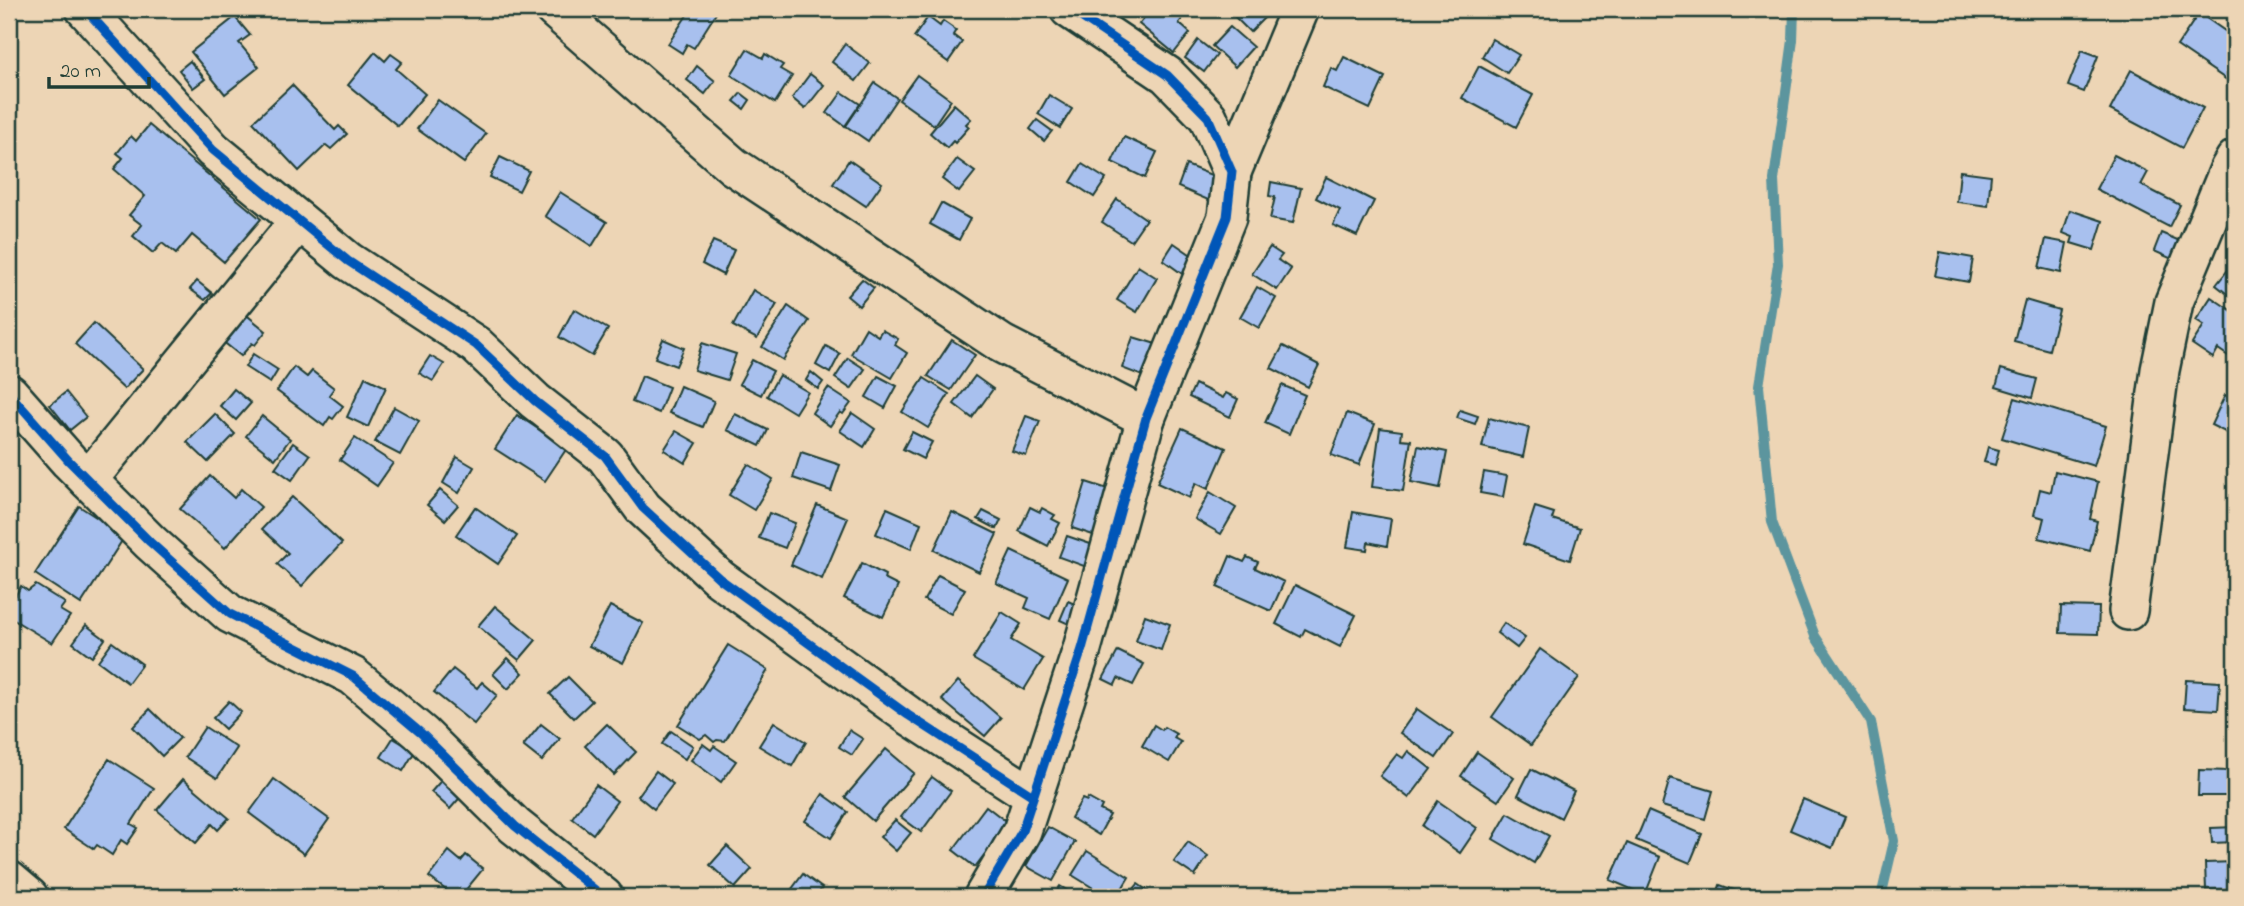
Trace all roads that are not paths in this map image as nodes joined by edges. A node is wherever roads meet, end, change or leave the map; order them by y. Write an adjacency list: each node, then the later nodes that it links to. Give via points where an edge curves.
1 (85, 9): 7 (street, via 213,150)
2 (554, 9): 9 (street, via 733,166 1002,344)
3 (1069, 9): 6 (street, via 1167,75 1208,117)
4 (1300, 9): 6 (street)
5 (2235, 159): 11 (street, via 2174,302 2160,370)
6 (1232, 172): 9 (street, via 1227,217)
7 (299, 221): 10 (street); 12 (street, via 348,261 476,345 535,401 605,456 643,508 720,579 908,715)
8 (9, 393): 10 (street)
9 (1146, 418): 12 (street, via 1082,649)
10 (88, 480): 13 (street, via 230,614 353,676 430,741 515,826)
11 (2129, 611)
12 (1033, 796): 14 (street, via 1022,831)
13 (604, 897)
14 (983, 897)

